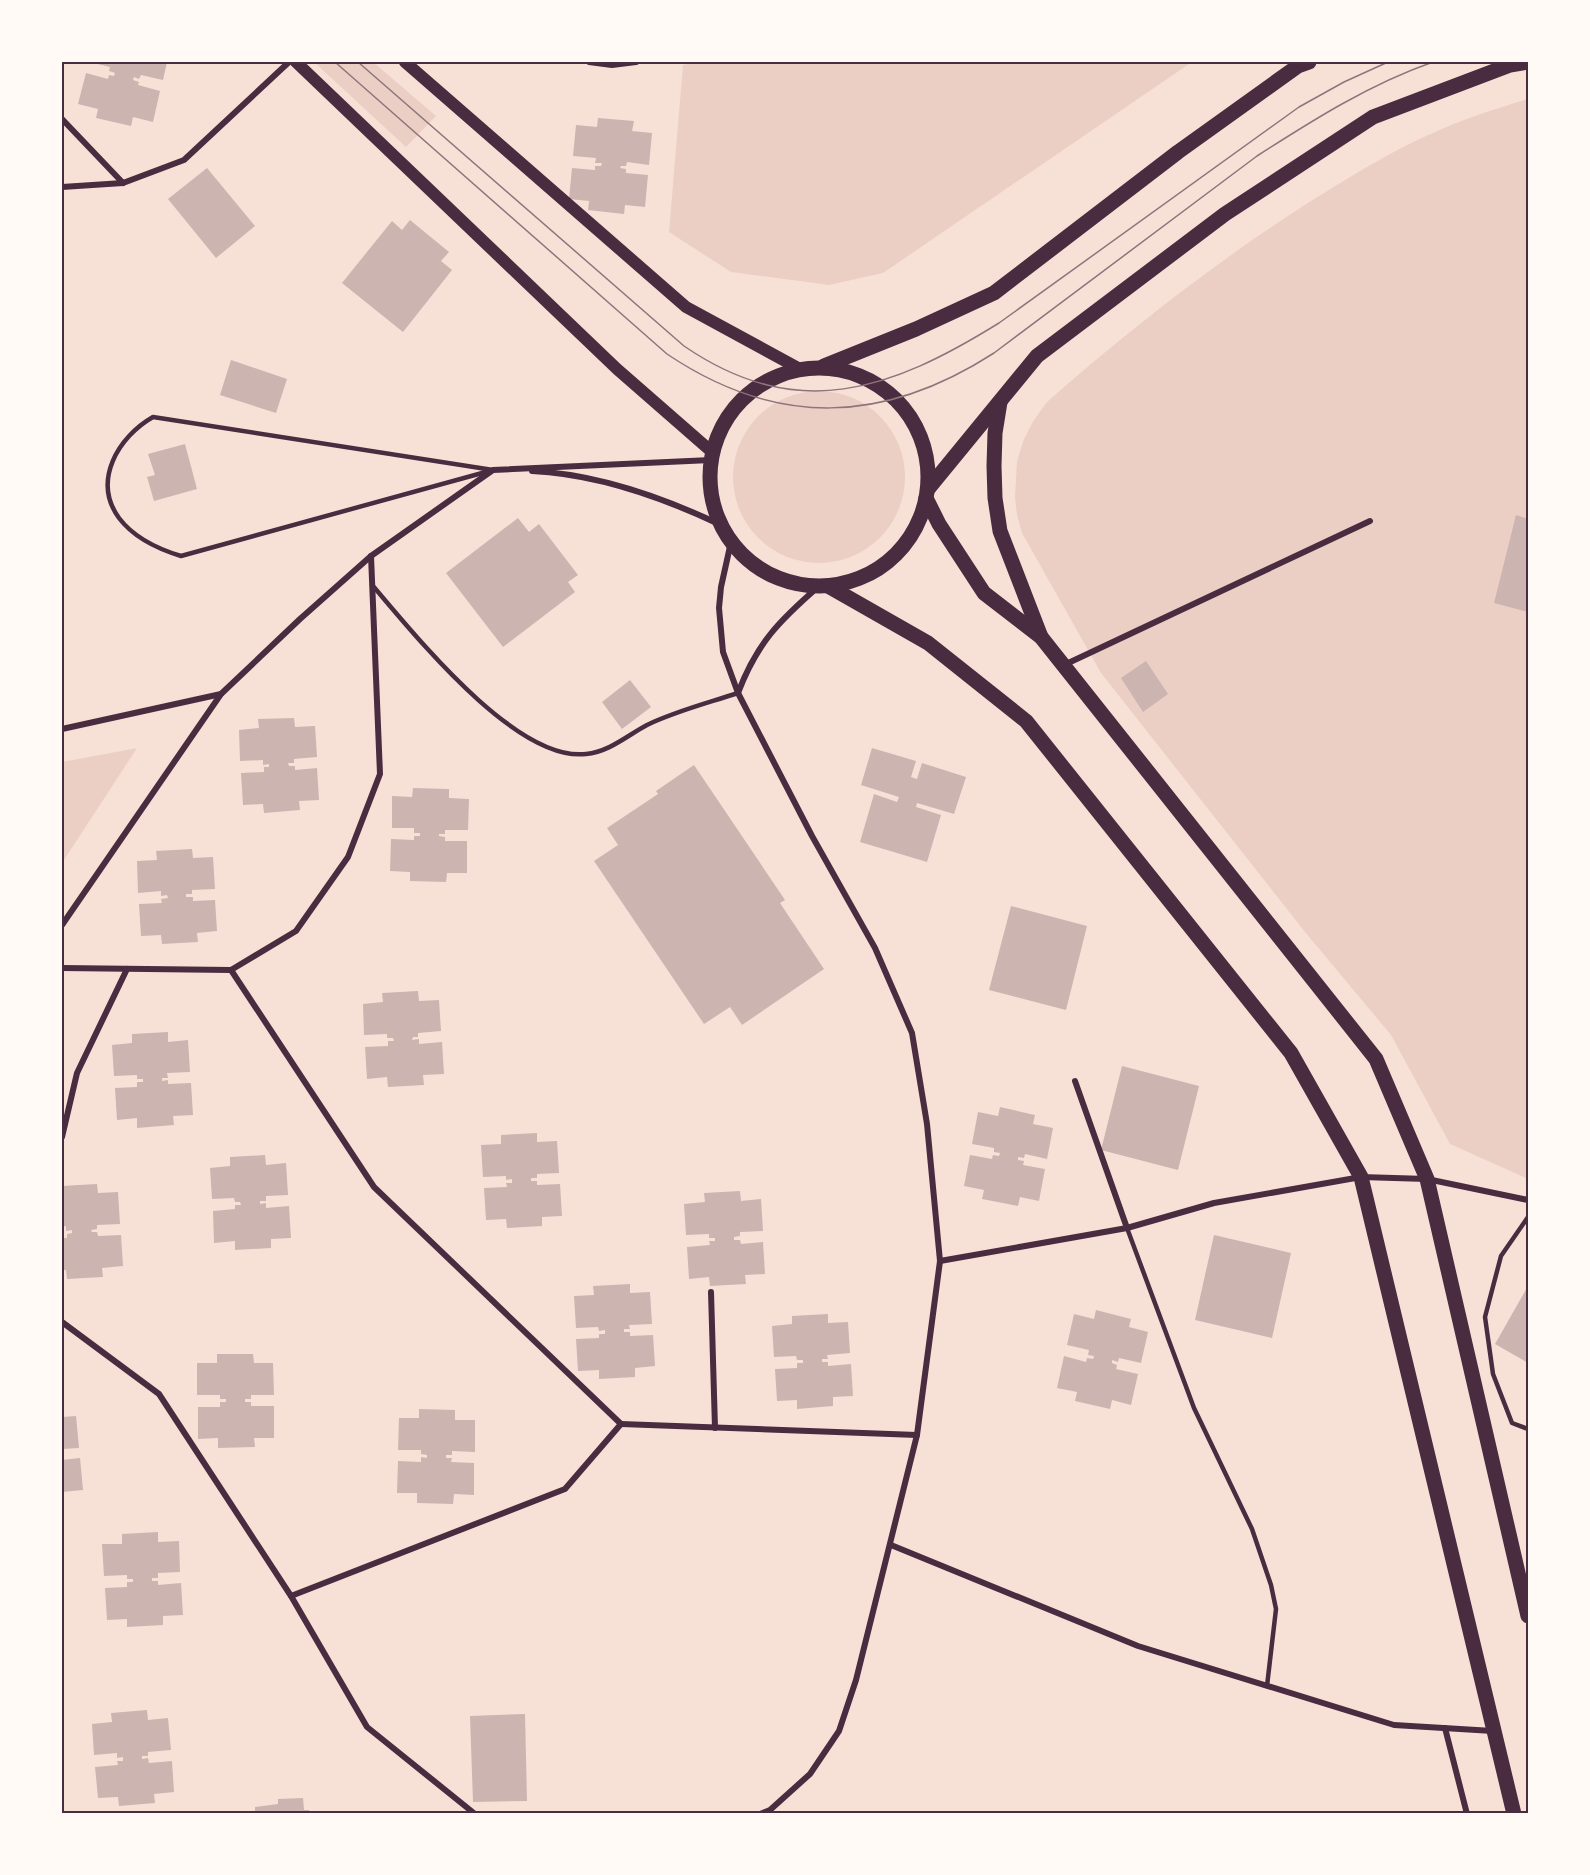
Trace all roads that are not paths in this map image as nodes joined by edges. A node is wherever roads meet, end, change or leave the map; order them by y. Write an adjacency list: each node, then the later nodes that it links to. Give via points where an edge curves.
1 (289, 62): 9 (street, via 184,160)
2 (296, 62): 14 (main road)
3 (405, 62): 12 (main road, via 686,307)
4 (589, 62): 5 (street)
5 (636, 62)
6 (1528, 62): 13 (main road, via 1510,65 1373,117 1225,214 1037,356)
7 (1302, 63): 11 (main road, via 994,293)
8 (62, 119): 9 (street)
9 (123, 183): 10 (street)
10 (62, 187)
11 (820, 368): 12 (main road); 16 (main road, via 860,375 878,385 904,409 925,448)
12 (800, 369): 14 (main road, via 780,374 746,395 722,427)
13 (1000, 401): 16 (main road); 23 (main road, via 994,466 1000,531)
14 (712, 456): 15 (street); 18 (main road, via 710,486)
15 (493, 470): 15 (lane, via 153,417 122,443 108,482 113,508 129,529 162,550 181,556); 18 (street, via 559,475 624,487); 20 (street)
16 (927, 494): 22 (main road, via 917,527 892,559 858,580); 23 (main road, via 939,524 984,593)
17 (1370, 521): 24 (street)
18 (721, 525): 19 (main road)
19 (731, 542): 22 (main road, via 760,570 778,579); 25 (street, via 721,586 720,629 723,651)
20 (371, 556): 21 (street); 26 (street)
21 (373, 586): 25 (lane, via 429,652 492,712 554,751 568,755 600,751 663,718); 31 (street, via 380,774 348,857 296,932)
22 (823, 586): 25 (street, via 773,629 747,670); 34 (main road, via 928,643 1026,721 1292,1053)
23 (1041, 637): 24 (main road)
24 (1064, 665): 35 (main road, via 1376,1059)
25 (738, 693): 39 (street, via 875,948 912,1033 927,1124)
26 (221, 694): 27 (street); 28 (street)
27 (62, 729)
28 (62, 925)
29 (62, 968): 30 (street)
30 (127, 969): 31 (street); 33 (street, via 77,1073)
31 (231, 970): 42 (street, via 374,1187)
32 (1075, 1081): 38 (street)
33 (62, 1137)
34 (1361, 1177): 35 (street); 38 (street, via 1214,1203); 51 (main road)
35 (1427, 1179): 36 (street); 48 (main road)
36 (1528, 1200)
37 (1528, 1217): 44 (lane, via 1500,1256 1485,1317 1493,1374 1512,1422)
38 (1127, 1228): 39 (street); 49 (lane, via 1194,1408 1252,1529 1271,1585 1276,1609)
39 (940, 1262): 45 (street)
40 (711, 1292): 43 (street)
41 (62, 1322): 47 (street, via 159,1394)
42 (621, 1424): 43 (street); 47 (street, via 565,1489)
43 (715, 1428): 45 (street)
44 (1528, 1429)
45 (917, 1435): 46 (street)
46 (891, 1545): 49 (street, via 1138,1646); 53 (street, via 839,1731 810,1774 770,1810)
47 (291, 1596): 52 (street, via 368,1727)
48 (1528, 1616)
49 (1267, 1686): 50 (street, via 1394,1725)
50 (1445, 1728): 51 (street); 54 (street)
51 (1494, 1731): 55 (main road)
52 (475, 1814)
53 (760, 1814)
54 (1467, 1814)
55 (1514, 1814)

